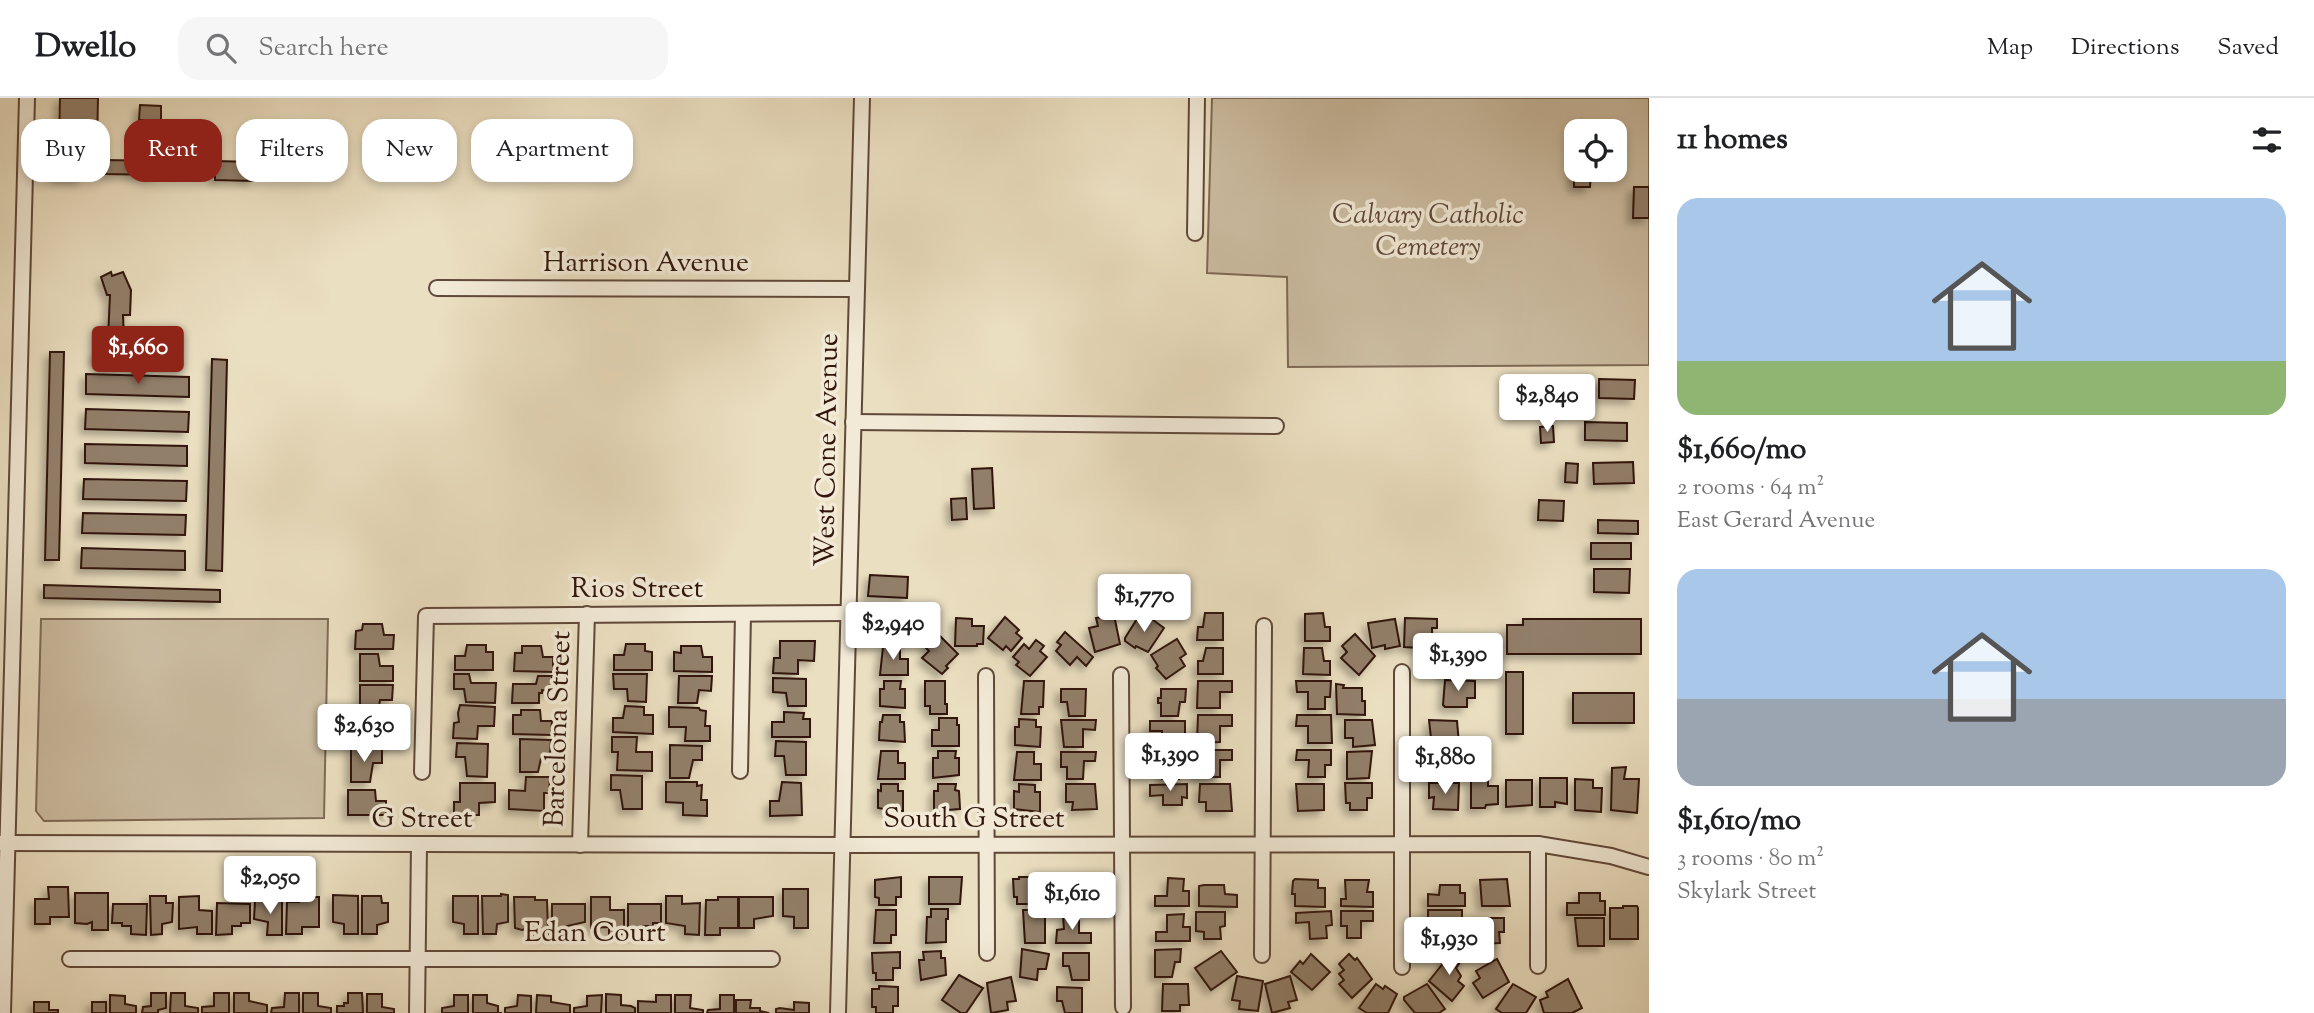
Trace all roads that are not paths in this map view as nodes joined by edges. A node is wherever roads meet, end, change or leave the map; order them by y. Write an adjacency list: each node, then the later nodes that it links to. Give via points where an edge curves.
1 (27, 98): 18 (street)
2 (862, 98): 6 (street, West Cone Avenue)
3 (1197, 98): 4 (street)
4 (1195, 233)
5 (436, 288): 6 (street, Harrison Avenue)
6 (856, 289): 7 (street, West Cone Avenue)
7 (853, 422): 8 (street); 9 (street, West Cone Avenue)
8 (1276, 426)
9 (849, 613): 11 (street, Rios Street); 25 (street, West Cone Avenue)
10 (587, 614): 11 (street, Rios Street); 17 (street, Rios Street, via 426,616); 24 (street, Barcelona Street)
11 (743, 614): 16 (street)
12 (1264, 625): 21 (street)
13 (1402, 671): 22 (street)
14 (1121, 675): 20 (street)
15 (986, 676): 26 (street)
16 (740, 771)
17 (422, 772)
18 (4, 843): 19 (street, G Street); 36 (street)
19 (419, 844): 24 (street, G Street); 30 (street)
20 (1122, 844): 21 (street, South G Street); 26 (street, South G Street); 35 (street)
21 (1262, 844): 22 (street, South G Street); 29 (street)
22 (1402, 844): 23 (street, South G Street); 34 (street)
23 (1538, 844): 27 (street, South G Street); 33 (street)
24 (580, 845): 25 (street, G Street)
25 (843, 845): 26 (street, South G Street); 38 (street, West Cone Avenue)
26 (987, 845): 28 (street)
27 (1649, 867)
28 (987, 953)
29 (1262, 954)
30 (417, 958): 31 (street, Edan Court); 32 (street, Edan Court); 37 (street)
31 (70, 959)
32 (772, 959)
33 (1538, 966)
34 (1402, 967)
35 (1123, 1007)
36 (3, 1013)
37 (416, 1013)
38 (838, 1013)

